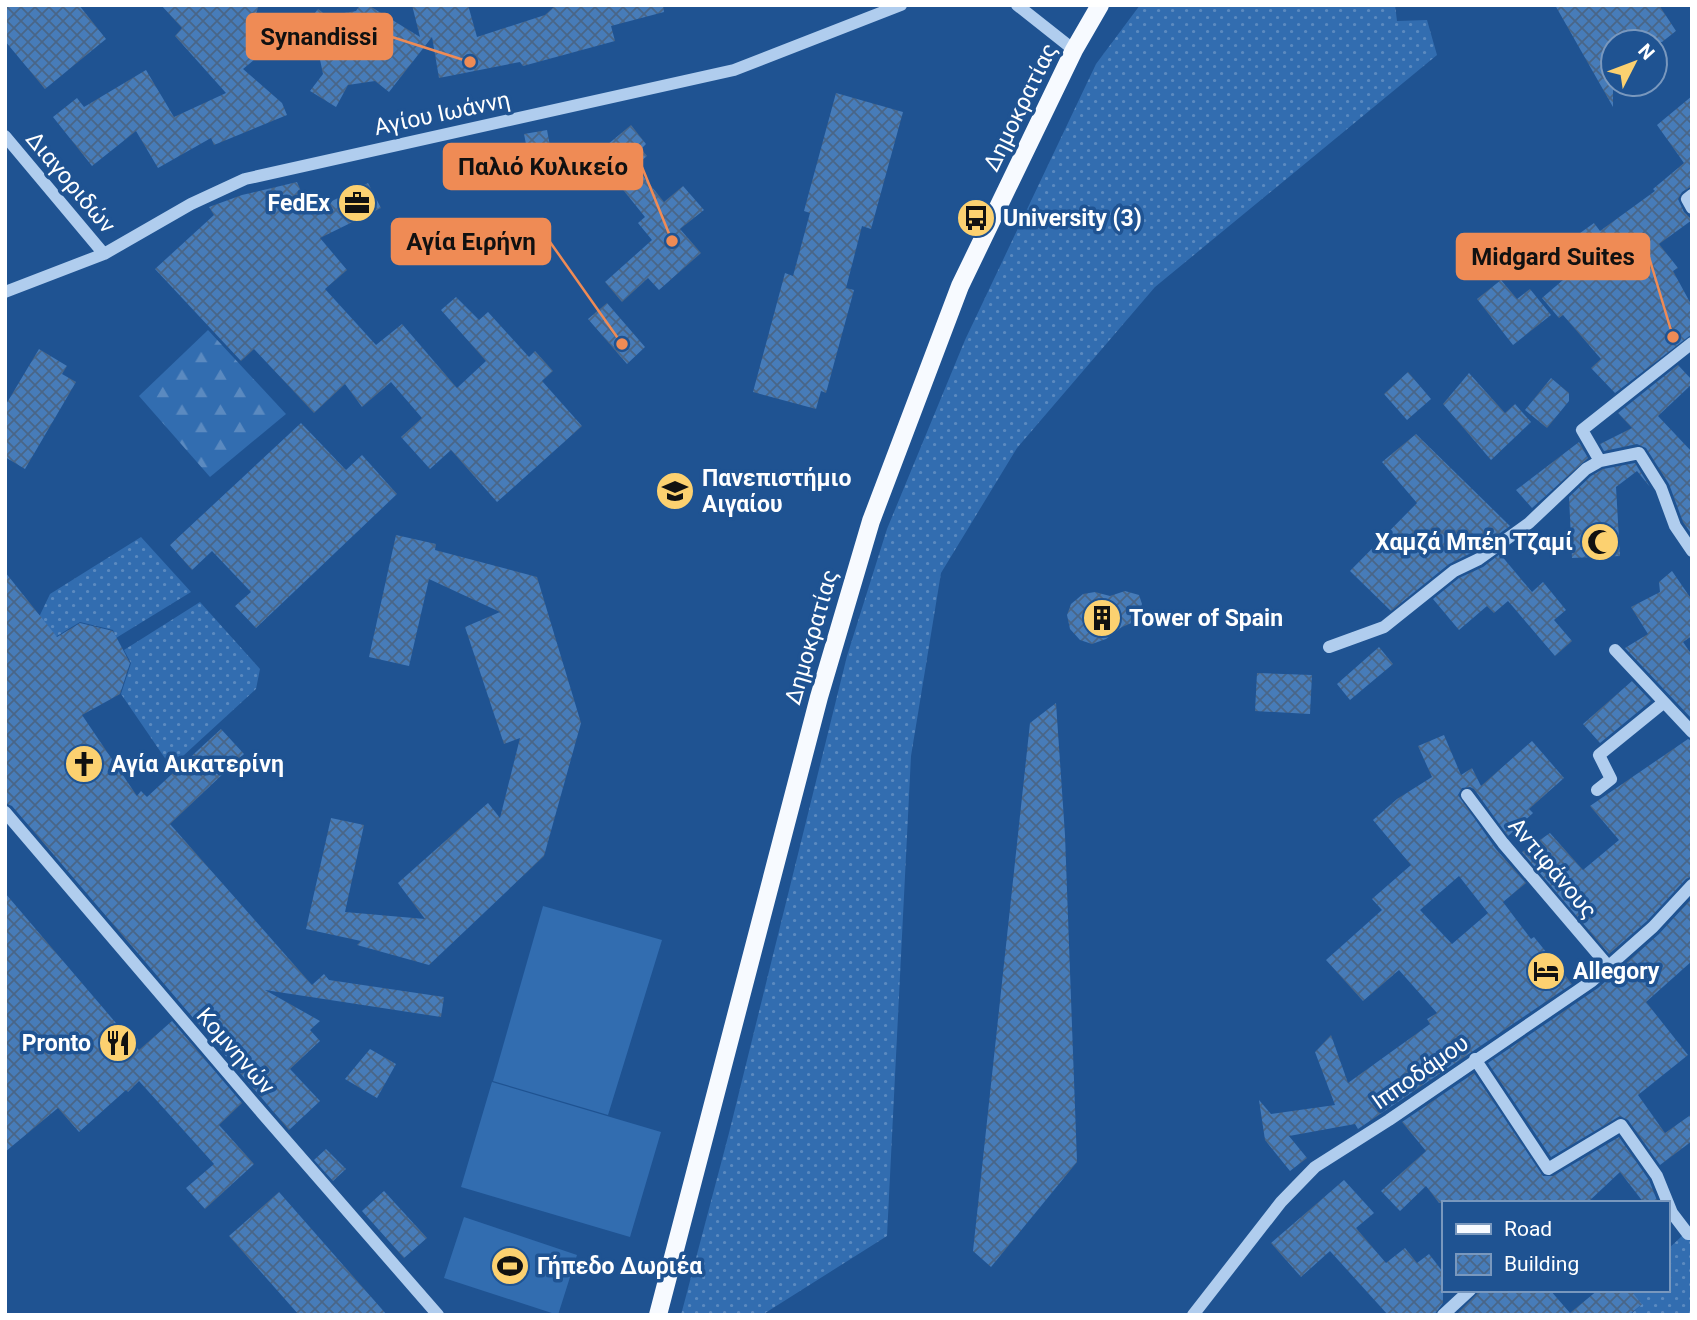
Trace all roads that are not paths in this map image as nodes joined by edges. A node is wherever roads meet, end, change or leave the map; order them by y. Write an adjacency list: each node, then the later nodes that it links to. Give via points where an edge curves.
1 (901, 5): 8 (street, Αγίου Ιωάννη, via 734,70 245,178)
2 (1017, 5): 4 (street)
3 (1100, 5): 4 (main road, Δημοκρατίας)
4 (1074, 50): 28 (main road, Δημοκρατίας, via 961,286 871,521 819,697)
5 (5, 136): 8 (street, Διαγοριδών)
6 (1692, 195): 7 (street, via 1687,199)
7 (1692, 208)
8 (104, 254): 9 (street, Αγίου Ιωάννη)
9 (5, 292)
10 (1692, 343): 11 (street, via 1582,430)
11 (1600, 461): 12 (street, via 1639,453); 13 (street, via 1529,523 1454,571 1384,627)
12 (1692, 551)
13 (1329, 647)
14 (1615, 650): 15 (street)
15 (1663, 703): 16 (street); 17 (street, via 1599,755 1611,779)
16 (1692, 732)
17 (1597, 790)
18 (1467, 795): 21 (street, Αντιφάνους)
19 (5, 812): 27 (street, Κομνηνών)
20 (1692, 885): 21 (street, Ιπποδάμου)
21 (1608, 966): 22 (street, Ιπποδάμου)
22 (1475, 1059): 23 (street, via 1548,1169 1620,1125 1657,1176); 29 (street, Ιπποδάμου, via 1315,1167 1281,1202)
23 (1667, 1201)
24 (1669, 1206): 25 (street)
25 (1692, 1234)
26 (1468, 1292): 30 (street)
27 (438, 1315)
28 (658, 1315)
29 (1193, 1315)
30 (1443, 1315)

